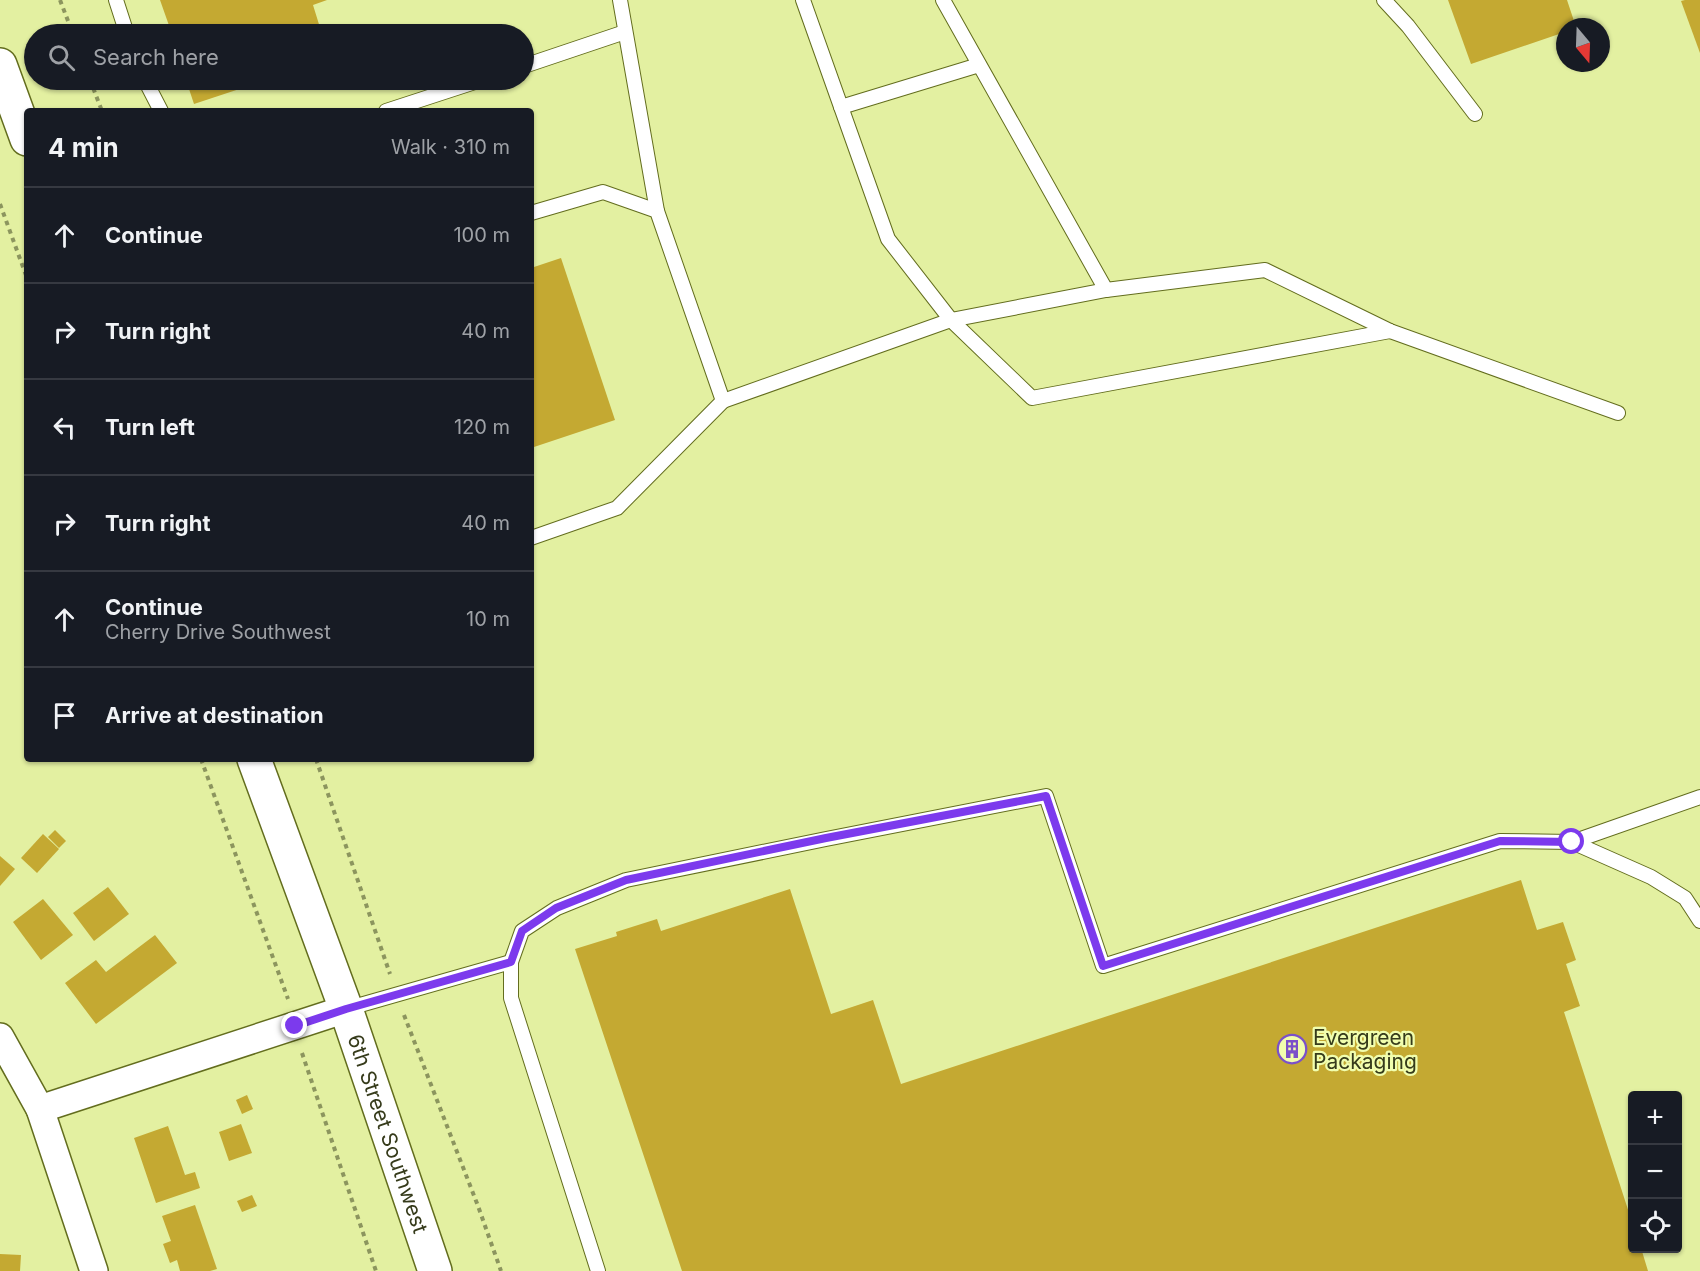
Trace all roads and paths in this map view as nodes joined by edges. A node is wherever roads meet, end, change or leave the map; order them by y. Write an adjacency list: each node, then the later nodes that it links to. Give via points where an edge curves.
1 (60, 0): 7 (path)
2 (116, 0): 8 (lane)
3 (620, 0): 9 (lane)
4 (803, 0): 16 (lane)
5 (943, 0): 11 (lane)
6 (1384, 0): 20 (lane)
7 (69, 24)
8 (124, 24)
9 (625, 32): 10 (lane); 23 (lane)
10 (534, 63)
11 (979, 64): 16 (lane); 26 (lane)
12 (0, 65): 21 (main road)
13 (94, 90): 17 (path)
14 (150, 90): 18 (lane)
15 (450, 90): 19 (lane)
16 (841, 107): 27 (lane, via 888,239)
17 (101, 108)
18 (159, 108)
19 (395, 108)
20 (1475, 114)
21 (24, 131)
22 (0, 204): 25 (path)
23 (657, 211): 24 (lane, via 603,192); 29 (lane)
24 (534, 212)
25 (24, 270)
26 (1106, 290): 27 (lane); 28 (lane, via 1265,270)
27 (951, 320): 28 (lane, via 1032,398); 29 (lane)
28 (1390, 331): 30 (lane)
29 (723, 400): 31 (lane, via 617,508)
30 (1618, 413)
31 (534, 537)
32 (255, 762): 37 (main road, 6th Street Southwest)
33 (1700, 797): 34 (lane)
34 (1572, 842): 35 (lane, via 1652,877 1685,898); 36 (lane, via 1500,841 1103,966 1046,796 626,880 556,908 522,931)
35 (1700, 921)
36 (511, 962): 37 (lane); 42 (lane, via 511,998)
37 (346, 1009): 39 (street); 41 (main road, 6th Street Southwest)
38 (0, 1037): 39 (street)
39 (40, 1109): 40 (street)
40 (94, 1271)
41 (435, 1271)
42 (598, 1271)

